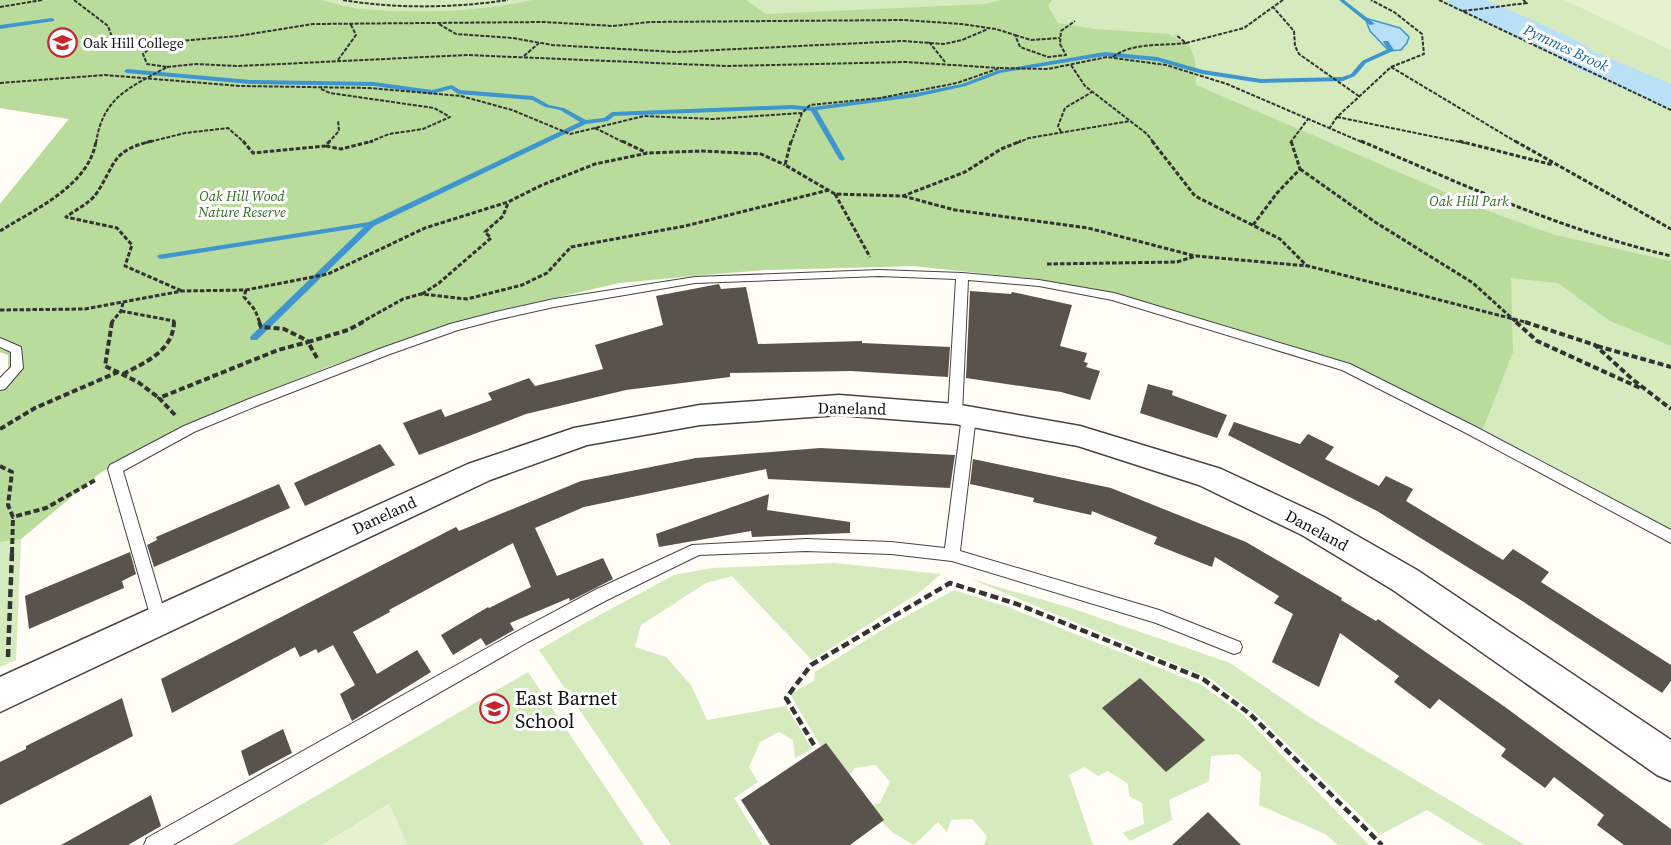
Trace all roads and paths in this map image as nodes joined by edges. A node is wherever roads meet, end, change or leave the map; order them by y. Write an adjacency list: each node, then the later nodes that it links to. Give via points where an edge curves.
1 (42, 0): 9 (path)
2 (74, 0): 20 (path, via 108,26)
3 (343, 0): 4 (path, via 365,5)
4 (508, 0)
5 (1283, 0): 10 (path)
6 (1371, 0): 29 (path, via 1422,34 1424,54)
7 (1439, 0): 11 (path)
8 (1523, 0): 11 (path, via 1527,3)
9 (0, 7)
10 (1273, 8): 22 (path, via 1244,28); 35 (path, via 1294,31 1299,54)
11 (1463, 11): 36 (path)
12 (1075, 21): 18 (path, via 1061,31)
13 (350, 23): 14 (path); 25 (path, via 356,35); 28 (path, via 156,43 143,54 147,64)
14 (439, 24): 15 (path, via 544,22 613,26 650,22 904,20); 21 (path, via 456,34)
15 (989, 28): 16 (path); 19 (path, via 962,40)
16 (1015, 35): 18 (path, via 1031,40); 18 (path, via 1020,47 1048,57 1066,55)
17 (1176, 35): 22 (path)
18 (1060, 38)
19 (929, 42): 21 (path, via 822,43 676,52); 26 (path)
20 (114, 43)
21 (539, 43): 24 (path)
22 (1186, 43): 23 (path)
23 (1114, 55): 27 (path); 39 (path, via 1227,84)
24 (524, 56): 25 (path); 26 (path, via 727,66)
25 (338, 60): 28 (path)
26 (945, 63): 30 (path)
27 (1071, 65): 30 (path); 34 (path)
28 (167, 67): 31 (path)
29 (1391, 67): 35 (path); 48 (path)
30 (999, 69): 37 (path, via 957,83 880,98 810,105)
31 (150, 77): 32 (path, via 105,75); 33 (path, via 240,86); 56 (path, via 117,96 99,122 94,155 69,187)
32 (0, 83)
33 (318, 88): 42 (path, via 461,96 512,110 570,134); 45 (path, via 434,108 450,117 423,129 368,142 341,148)
34 (1092, 92): 41 (path); 44 (path, via 1065,108 1058,126)
35 (1360, 97): 38 (path)
36 (1671, 110)
37 (802, 113): 42 (path, via 713,118 644,116); 47 (path)
38 (1337, 117): 43 (path); 48 (path, via 1460,141)
39 (1308, 119): 43 (path); 49 (path, via 1290,142)
40 (338, 120): 45 (path, via 339,131)
41 (1130, 121): 44 (path); 54 (path, via 1147,134 1196,196)
42 (595, 128): 46 (path)
43 (1329, 129): 58 (path, via 1527,212)
44 (1061, 132): 52 (path, via 1029,138 965,172)
45 (325, 146): 64 (path, via 253,153 228,128 130,146 116,157 95,196 66,217 117,228 132,245 125,266)
46 (648, 153): 47 (path, via 703,150 761,154); 53 (path, via 594,164)
47 (785, 165): 50 (path)
48 (1559, 167): 55 (path)
49 (1300, 168): 54 (path); 69 (path, via 1375,222 1473,283)
50 (830, 190): 51 (path); 65 (path, via 686,226 571,247 547,273 522,285 467,299)
51 (835, 194): 52 (path); 61 (path)
52 (903, 196): 57 (path, via 955,210 1088,228)
53 (508, 202): 63 (path, via 425,228 328,273); 65 (path, via 503,216 485,232 491,238)
54 (1253, 225): 60 (path, via 1280,239)
55 (1671, 229)
56 (0, 231)
57 (1196, 256): 59 (path, via 1166,262); 60 (path)
58 (1671, 256)
59 (1043, 264)
60 (1308, 266): 69 (path)
61 (879, 273): 62 (lane); 75 (lane, via 695,280 554,303 454,327)
62 (962, 276): 81 (lane); 87 (lane, via 1039,283 1114,297 1346,368)
63 (246, 290): 64 (path); 71 (path, via 244,297 255,310 261,327 281,329)
64 (182, 291): 66 (path)
65 (421, 294): 71 (path, via 403,299 348,330)
66 (123, 303): 67 (path, via 85,309); 68 (path)
67 (0, 310)
68 (121, 311): 74 (path, via 111,323 105,366); 76 (path, via 174,321 175,333 166,347)
69 (1508, 316): 72 (path); 78 (path, via 1537,341)
70 (0, 342): 77 (lane, via 17,350 17,368)
71 (308, 342): 75 (path); 79 (path, via 267,354)
72 (1595, 345): 73 (path); 78 (path)
73 (1671, 367)
74 (118, 372): 76 (path); 82 (path, via 35,408)
75 (326, 374): 83 (lane)
76 (123, 375): 79 (path)
77 (0, 386)
78 (1647, 390): 80 (path)
79 (159, 398): 83 (path)
80 (1671, 409)
81 (962, 415): 88 (lane); 89 (street, Daneland, via 839,405 700,415 584,435 479,471); 93 (street, Daneland, via 1080,436 1210,477 1313,526 1405,580)
82 (0, 429)
83 (189, 429): 85 (lane)
84 (0, 466): 86 (path, via 12,472 8,505)
85 (115, 470): 86 (path, via 55,504); 89 (lane)
86 (13, 517): 91 (path)
87 (1671, 537)
88 (952, 555): 90 (lane, via 1159,617); 94 (lane, via 806,545 697,549 522,637)
89 (159, 620): 91 (street, Daneland)
90 (1234, 647)
91 (4, 694)
92 (814, 745): 95 (path, via 786,698 811,666 950,583 1017,604 1203,679 1250,714)
93 (1671, 762)
94 (154, 845)
95 (1382, 845)

